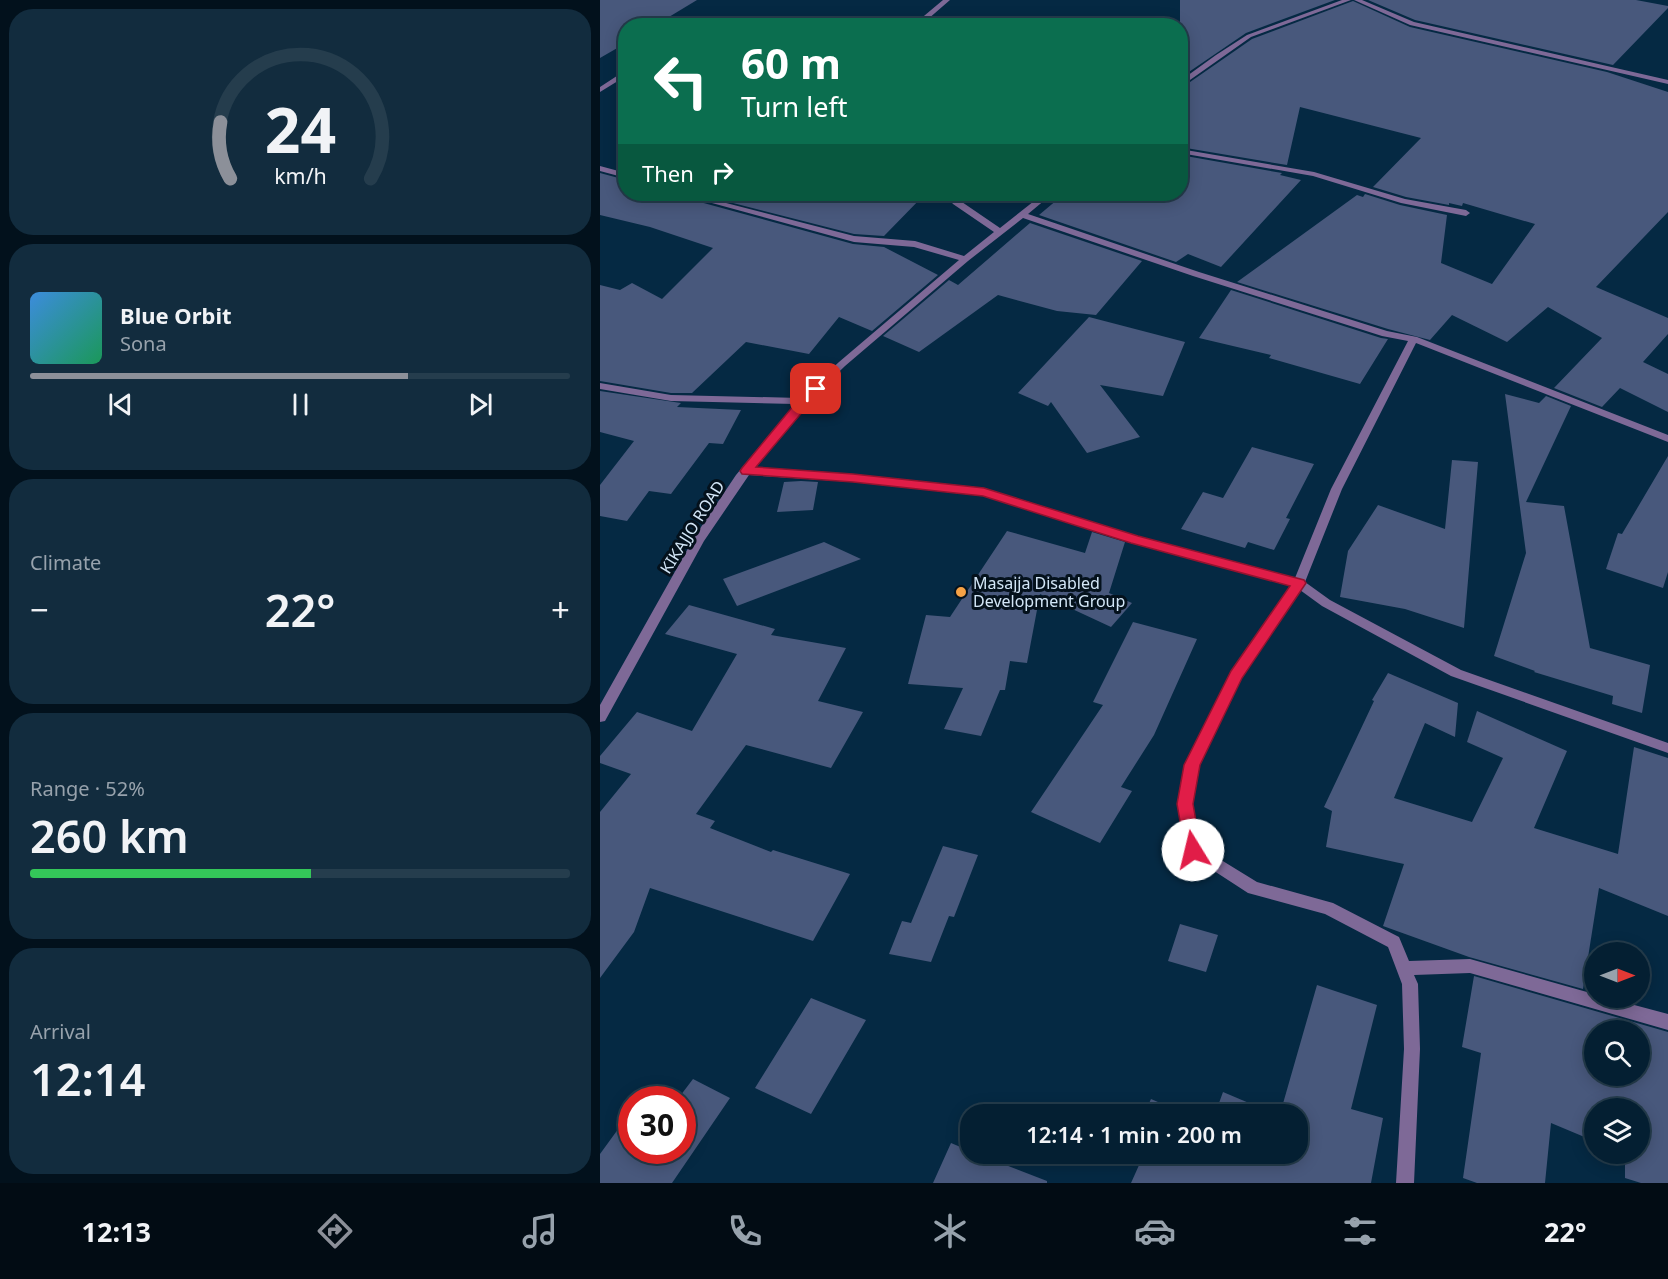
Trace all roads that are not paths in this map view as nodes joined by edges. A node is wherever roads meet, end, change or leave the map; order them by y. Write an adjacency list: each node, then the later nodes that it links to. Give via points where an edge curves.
1 (947, 0): 4 (street)
2 (1348, 0): 6 (street, via 1249,36)
3 (1357, 0): 7 (street, via 1412,24)
4 (924, 18)
5 (618, 78): 8 (street)
6 (1188, 79)
7 (1668, 82)
8 (600, 90)
9 (1188, 153): 15 (street, via 1274,165 1404,201)
10 (600, 168): 11 (street)
11 (618, 174)
12 (710, 201): 18 (street, via 854,239 915,244)
13 (955, 201): 17 (street)
14 (1038, 201): 16 (street, KIKAJJO ROAD)
15 (1466, 213)
16 (1021, 214): 17 (street, KIKAJJO ROAD); 19 (street, via 1196,274 1385,334)
17 (999, 231): 18 (street, KIKAJJO ROAD)
18 (965, 259): 21 (street, KIKAJJO ROAD)
19 (1414, 339): 22 (street); 24 (street, via 1334,491)
20 (600, 386): 21 (street, via 670,398)
21 (803, 401): 23 (street, KIKAJJO ROAD)
22 (1668, 439)
23 (746, 471): 24 (street, via 984,492); 25 (street, KIKAJJO ROAD, via 699,539)
24 (1299, 583): 26 (street, via 1326,603 1456,673); 27 (street, via 1237,675 1192,765 1185,804 1193,850 1253,888 1328,908 1394,942)
25 (600, 717)
26 (1668, 748)
27 (1404, 968): 28 (street, via 1470,966); 29 (street, via 1410,984 1412,1049)
28 (1668, 1022)
29 (1405, 1183)

